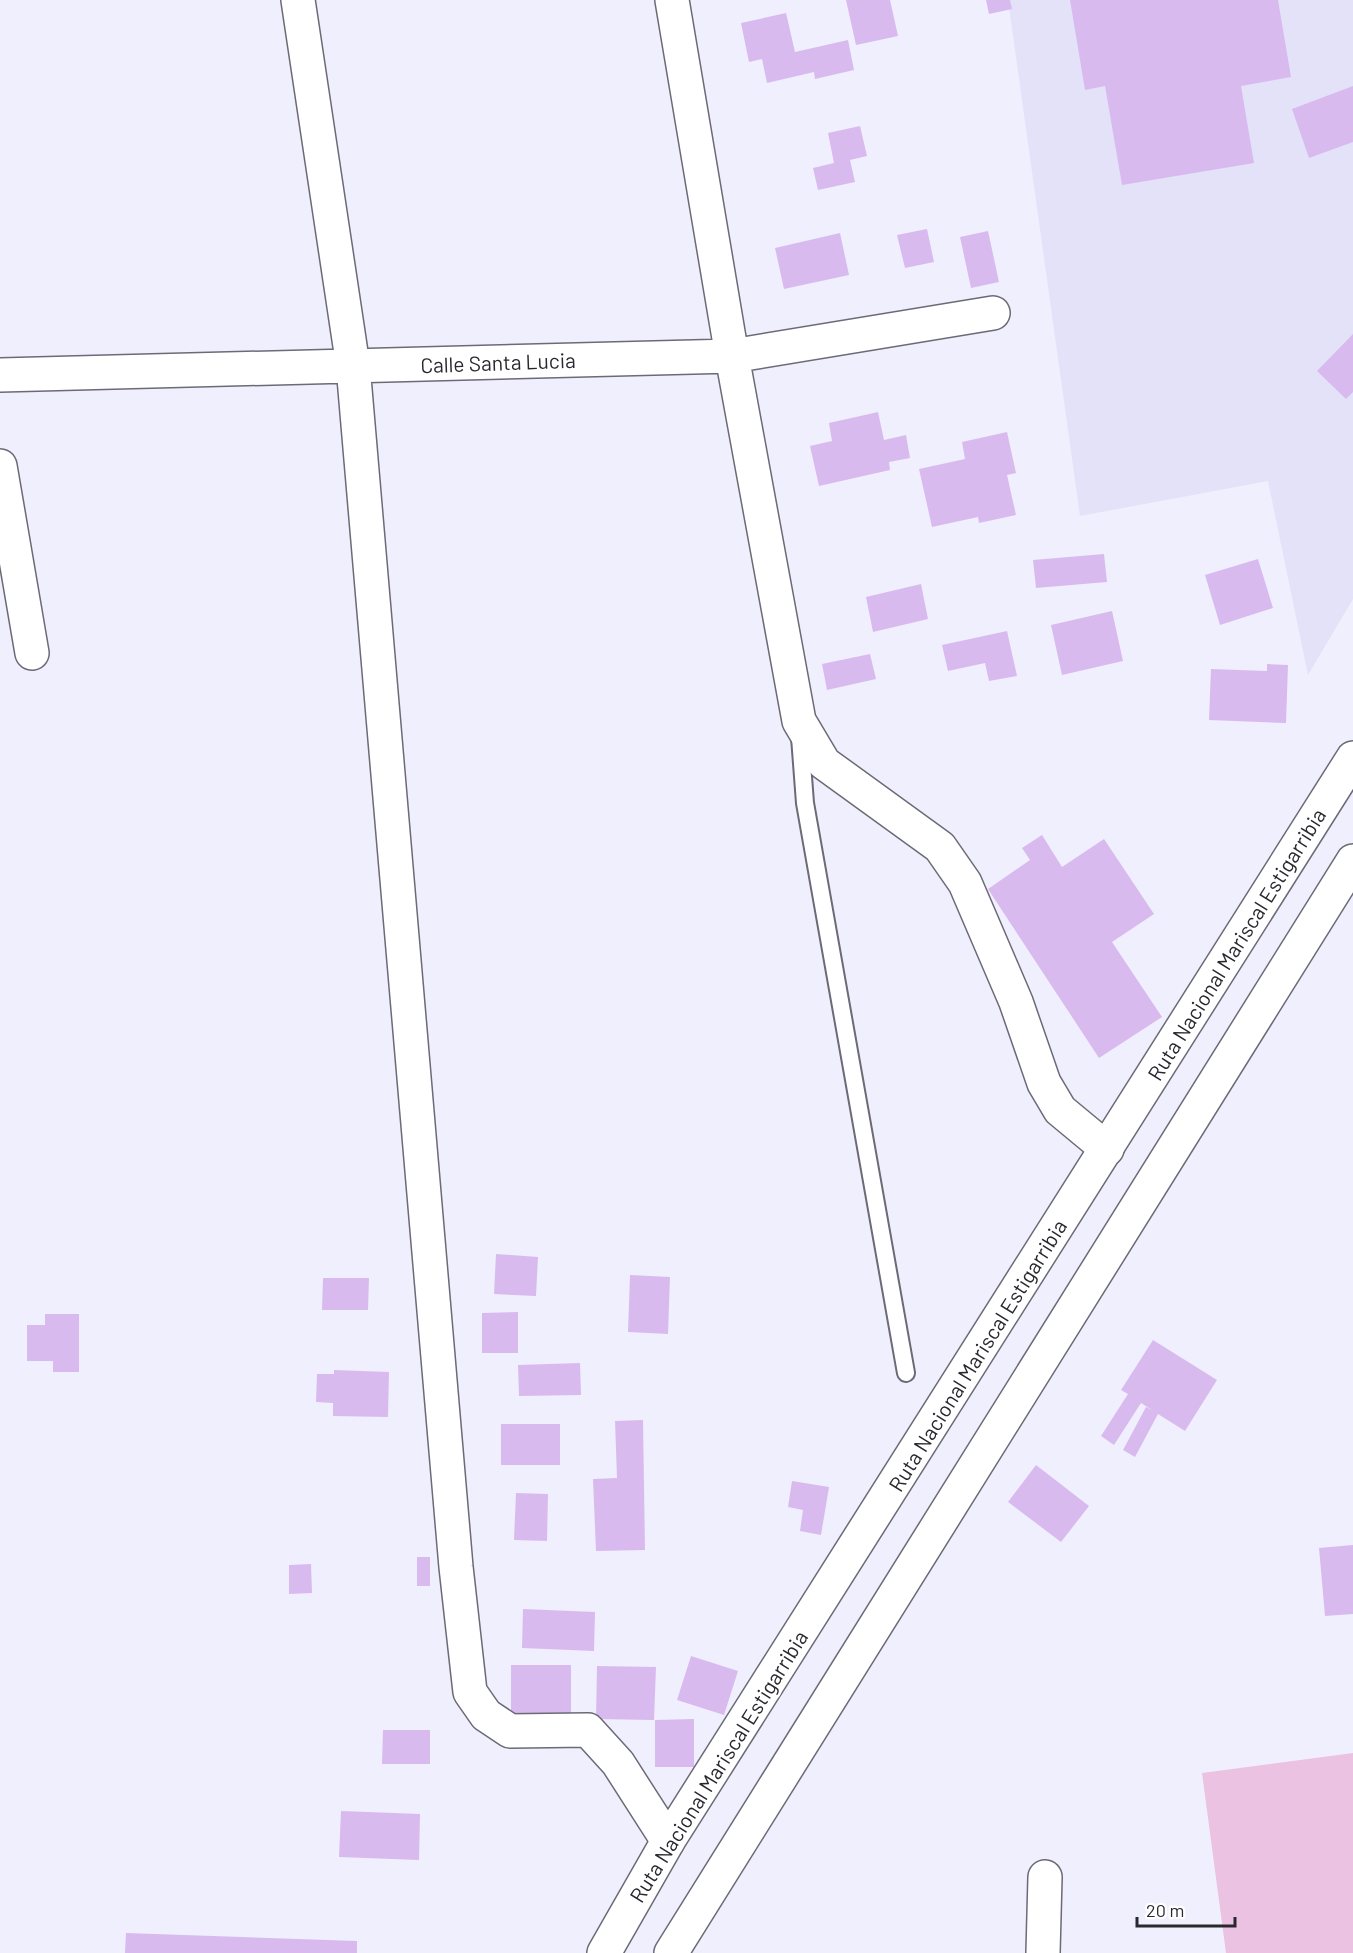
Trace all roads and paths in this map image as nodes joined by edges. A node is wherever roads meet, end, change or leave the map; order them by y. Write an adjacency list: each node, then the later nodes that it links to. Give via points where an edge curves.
1 (298, 0): 5 (main road)
2 (672, 0): 4 (main road)
3 (993, 314): 4 (main road, Calle Santa Lucia)
4 (732, 356): 5 (main road, Calle Santa Lucia); 9 (main road)
5 (353, 366): 6 (main road, Calle Santa Lucia); 14 (main road, via 470,1692 486,1715 510,1731 588,1730 618,1763)
6 (0, 375)
7 (0, 466): 8 (main road)
8 (32, 653)
9 (799, 721): 12 (main road, via 824,763 940,847 965,883 1016,1002 1044,1083 1060,1110); 13 (lane, via 805,803)
10 (1353, 758): 12 (main road, Ruta Nacional Mariscal Estigarribia)
11 (1353, 861): 17 (main road)
12 (1107, 1149): 14 (main road, Ruta Nacional Mariscal Estigarribia)
13 (906, 1373)
14 (668, 1841): 16 (main road, Ruta Nacional Mariscal Estigarribia)
15 (1045, 1877): 18 (main road)
16 (604, 1953)
17 (671, 1953)
18 (1044, 1953)

